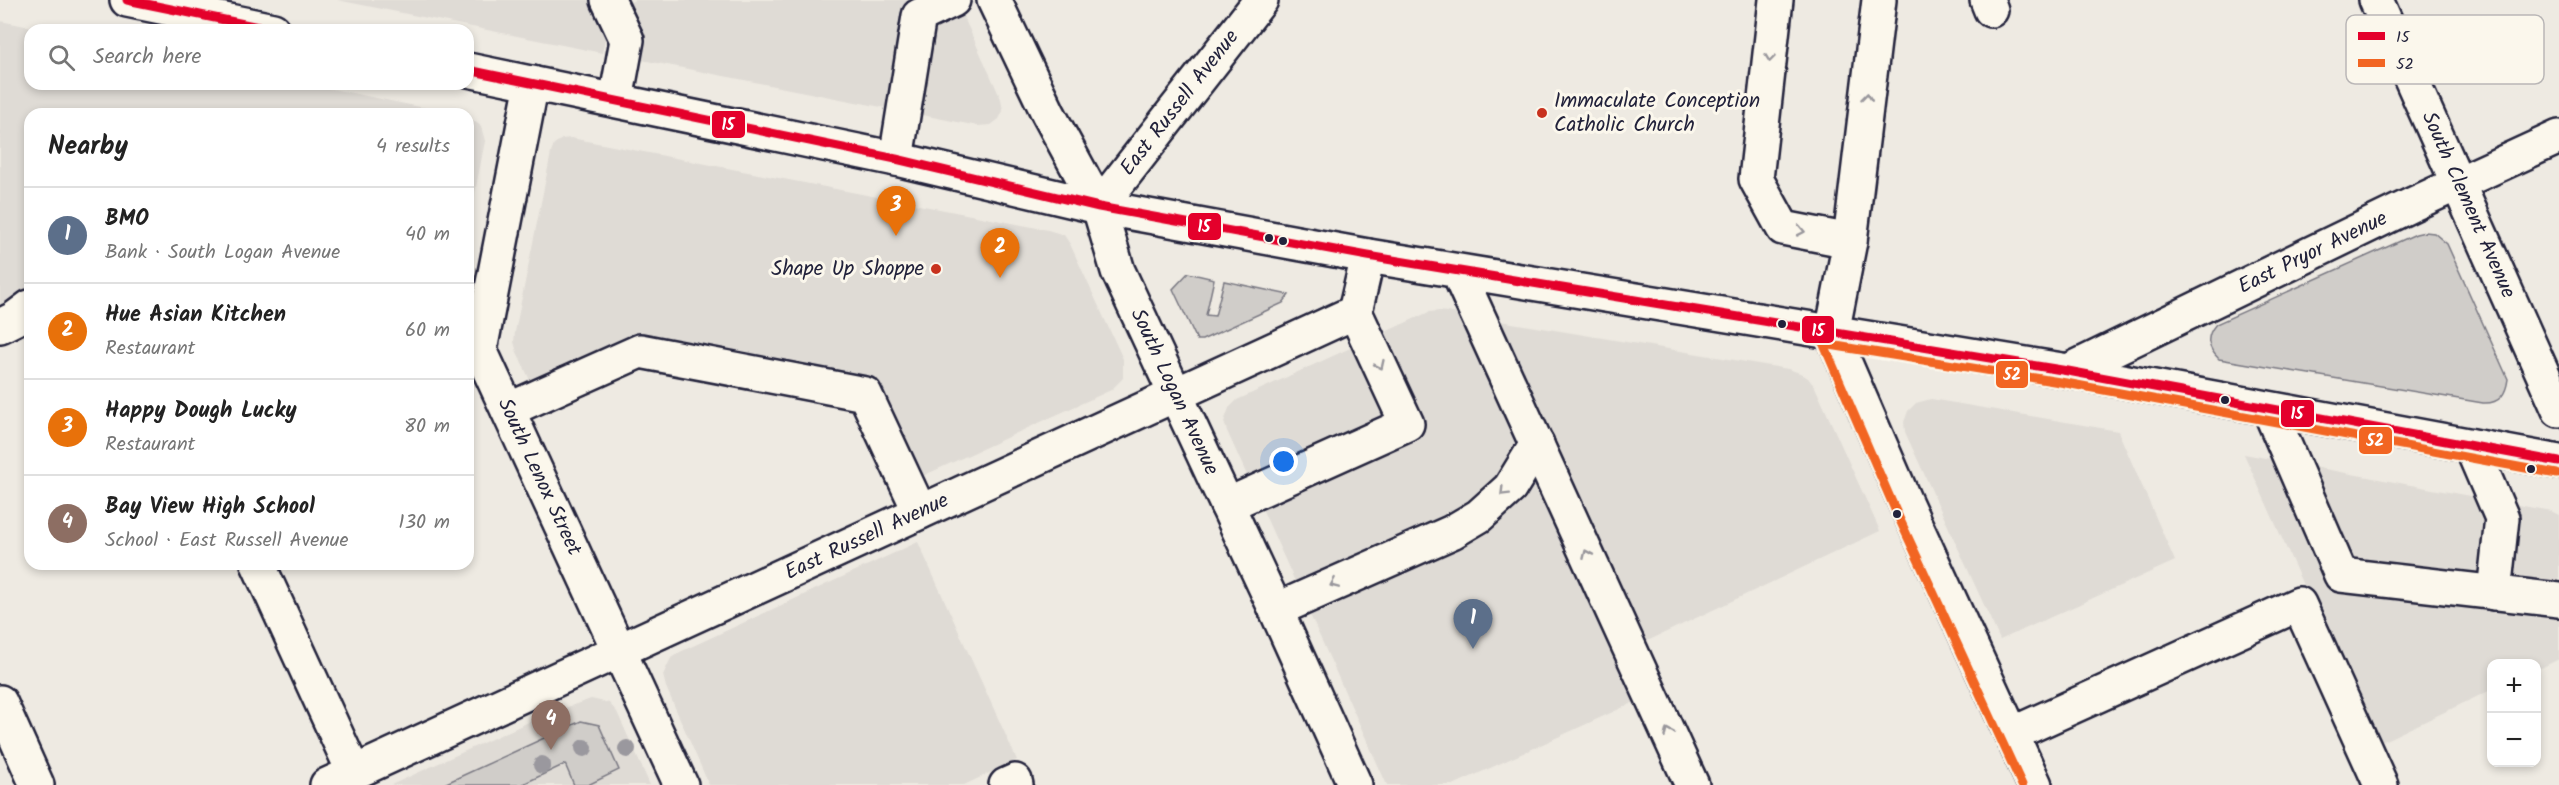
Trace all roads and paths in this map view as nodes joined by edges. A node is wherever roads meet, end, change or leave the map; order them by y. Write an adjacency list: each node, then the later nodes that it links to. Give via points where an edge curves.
1 (127, 0): 10 (street)
2 (608, 0): 14 (street, via 627,40)
3 (953, 0): 16 (street, via 919,16)
4 (994, 0): 18 (street, South Logan Avenue, via 1048,113)
5 (1261, 0): 18 (street, East Russell Avenue)
6 (1776, 0): 19 (street, one-way to 19, via 1756,179 1783,228)
7 (1879, 0): 19 (street, one-way to 7)
8 (2376, 0): 9 (street, South Clement Avenue)
9 (2383, 15)
10 (244, 24)
11 (474, 71): 12 (street)
12 (532, 83): 14 (street); 26 (street, South Lenox Street)
13 (2414, 84): 17 (street, South Clement Avenue)
14 (616, 100): 16 (street)
15 (2559, 137): 17 (street, East Pryor Avenue)
16 (896, 159): 18 (street)
17 (2459, 183): 27 (street, East Pryor Avenue); 31 (street, South Clement Avenue)
18 (1100, 207): 20 (street); 28 (street, South Logan Avenue, via 1118,271)
19 (1850, 241): 25 (street)
20 (1368, 256): 21 (street); 23 (street)
21 (1458, 272): 25 (street); 32 (street)
22 (24, 312): 24 (street)
23 (1355, 312): 28 (street, East Russell Avenue); 35 (street, one-way to 35, via 1407,424)
24 (0, 325)
25 (1832, 333): 27 (street); 43 (street)
26 (474, 352): 30 (street, South Lenox Street)
27 (2068, 371): 29 (street)
28 (1177, 395): 35 (street, South Logan Avenue); 36 (street, East Russell Avenue)
29 (2269, 409): 33 (street); 38 (street, via 2341,575)
30 (508, 410): 36 (street, via 640,351 865,394); 41 (street, South Lenox Street)
31 (2559, 410)
32 (1537, 444): 40 (street, one-way to 40, via 1510,488 1479,516); 50 (street, one-way to 32)
33 (2471, 446): 34 (street); 38 (street, via 2502,518)
34 (2559, 462)
35 (1227, 505): 40 (street, South Logan Avenue)
36 (920, 512): 41 (street, East Russell Avenue)
37 (260, 570): 44 (street)
38 (2494, 593): 39 (street)
39 (2559, 600)
40 (1276, 610): 49 (street, South Logan Avenue)
41 (620, 650): 44 (street, East Russell Avenue); 46 (street, South Lenox Street)
42 (0, 702): 45 (street)
43 (2012, 734): 51 (street); 52 (street, via 2299,604)
44 (340, 779)
45 (38, 785)
46 (681, 785)
47 (1006, 785): 48 (street, via 1015,781)
48 (1016, 785)
49 (1355, 785)
50 (1692, 785)
51 (2035, 785)
52 (2381, 785)

